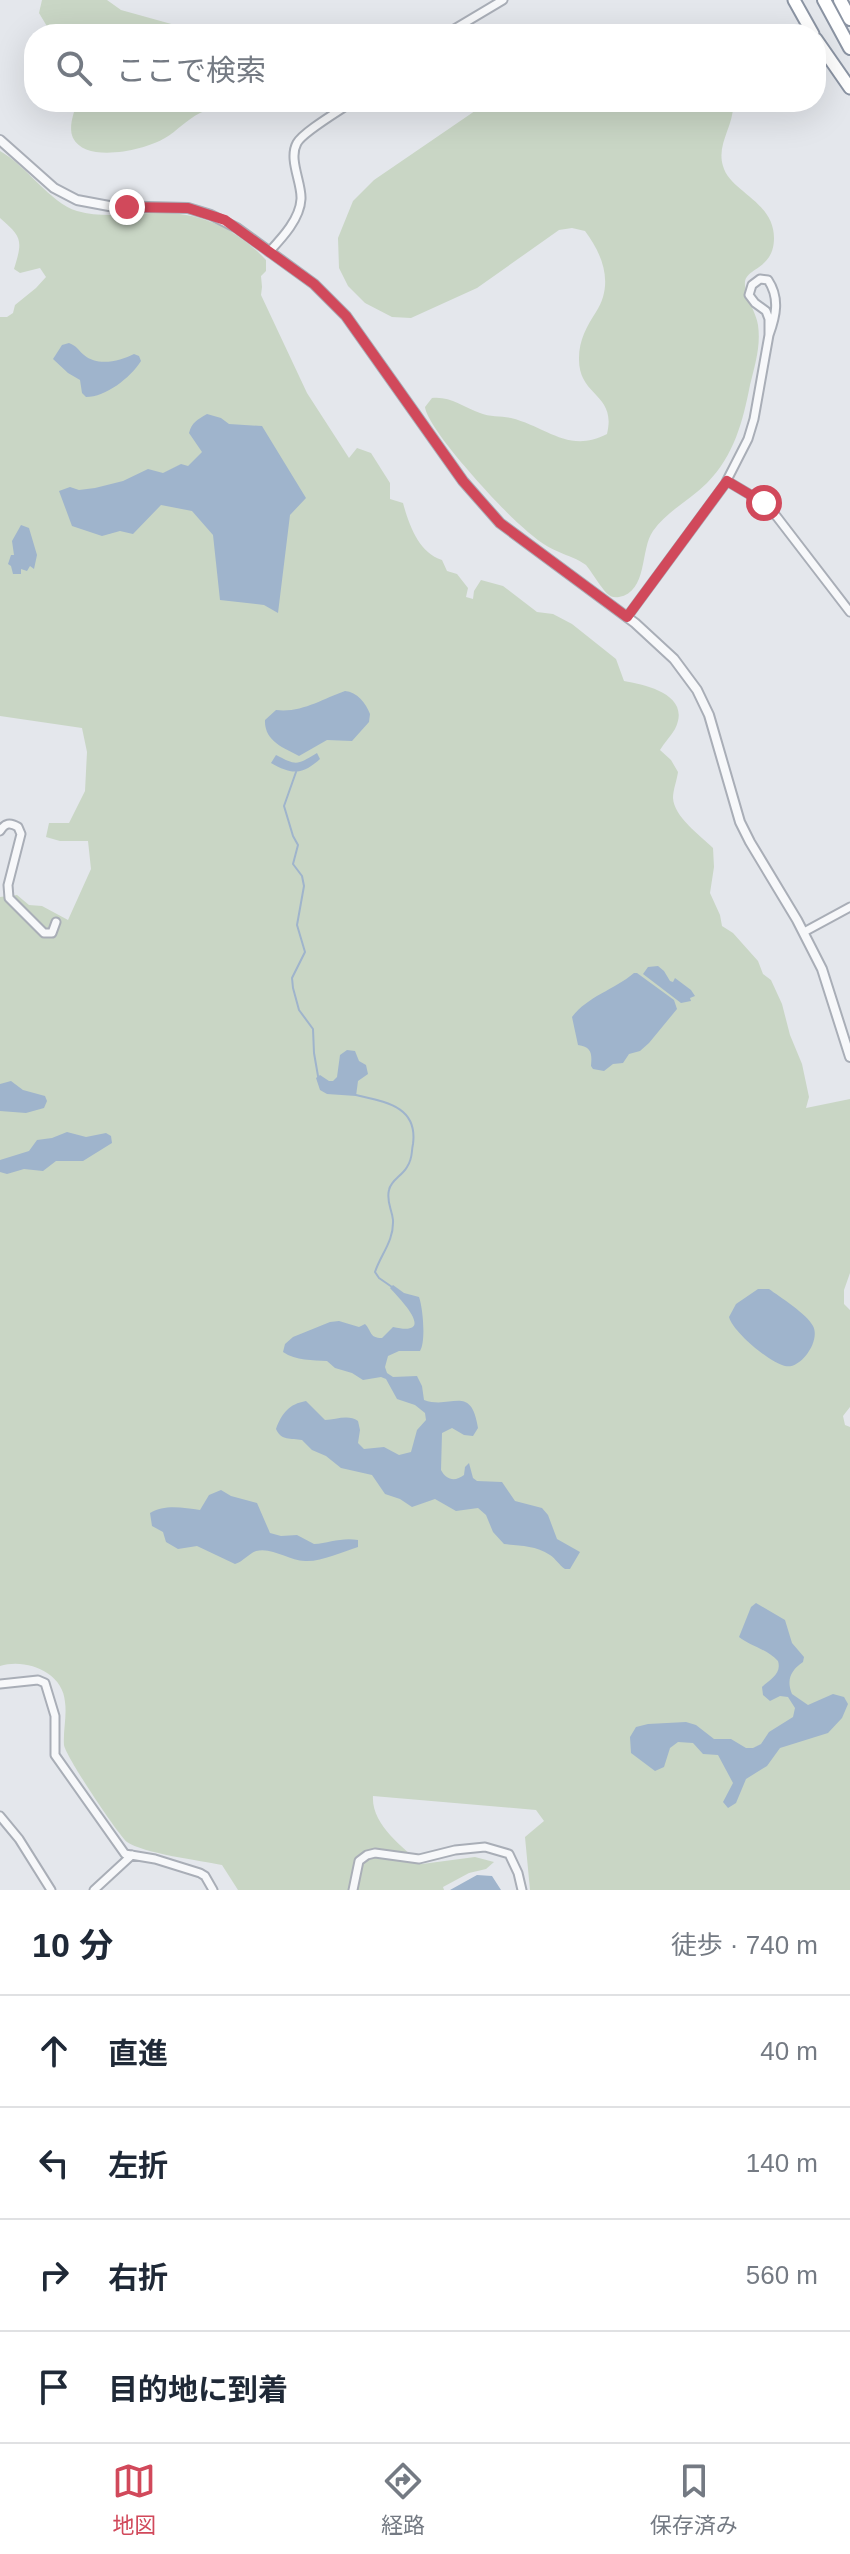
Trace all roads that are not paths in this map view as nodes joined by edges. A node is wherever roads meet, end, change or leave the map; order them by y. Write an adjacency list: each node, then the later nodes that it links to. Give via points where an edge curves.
1 (503, 0): 6 (street)
2 (794, 0): 7 (highway)
3 (824, 0): 8 (highway)
4 (840, 0): 5 (highway)
5 (850, 19)
6 (463, 24)
7 (807, 24)
8 (848, 45)
9 (826, 53): 10 (highway)
10 (850, 88)
11 (338, 112): 13 (street, via 295,145 300,208)
12 (0, 140): 13 (street, via 54,188 77,200 201,211 237,228)
13 (269, 252): 17 (street, via 314,284 346,316 463,481 500,523)
14 (769, 335): 14 (street, via 766,311 749,295 760,279 768,280 776,295); 15 (street, via 754,419)
15 (727, 481): 16 (street, via 764,503); 17 (street)
16 (850, 612)
17 (627, 617): 21 (street, via 657,641 697,690 740,822)
18 (0, 831): 20 (street, via 10,823 21,834 9,898 44,933 52,933)
19 (850, 907): 21 (street)
20 (56, 922)
21 (804, 932): 22 (street, via 822,969)
22 (850, 1057)
23 (0, 1684): 25 (street, via 45,1683 55,1716 55,1755 125,1854)
24 (0, 1816): 26 (street)
25 (132, 1855): 27 (street); 28 (street, via 200,1873)
26 (51, 1890)
27 (94, 1890)
28 (213, 1890)
29 (353, 1890): 30 (street, via 359,1861 367,1855 419,1859 485,1847 509,1854)
30 (522, 1890)

